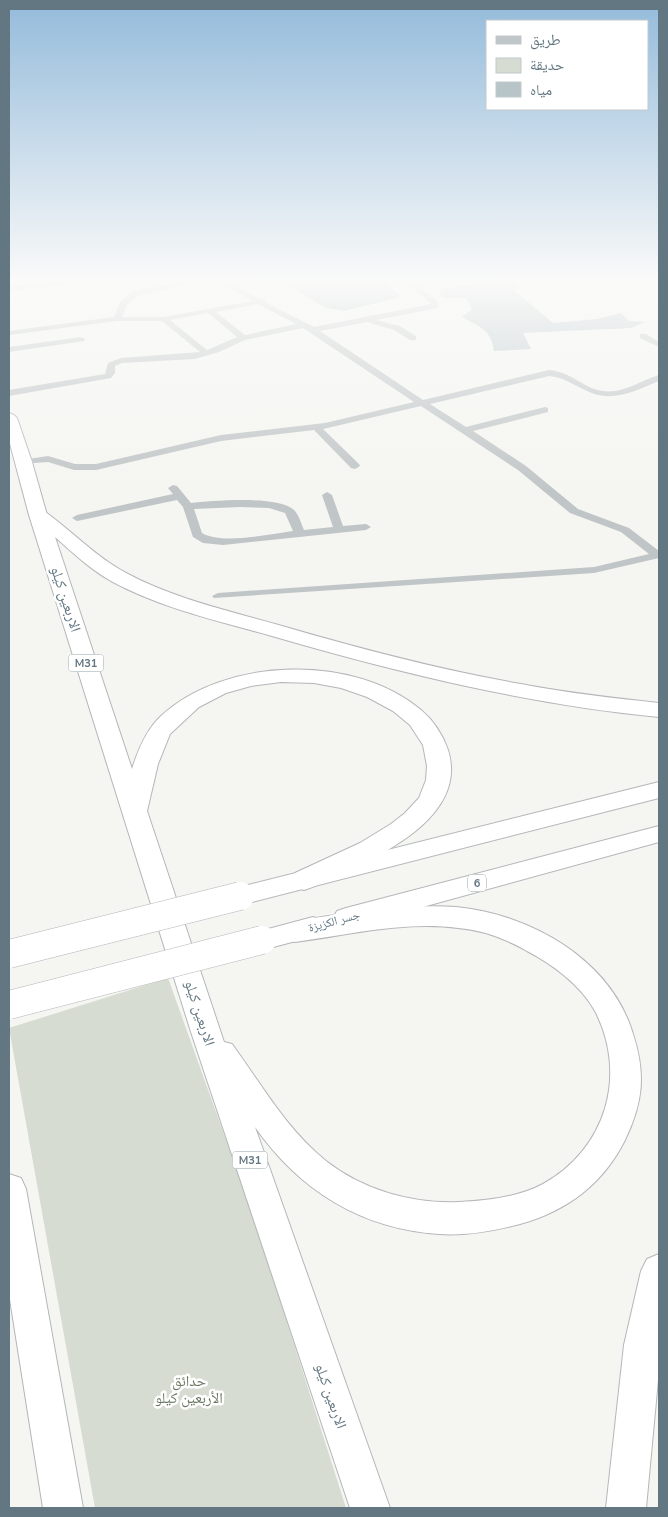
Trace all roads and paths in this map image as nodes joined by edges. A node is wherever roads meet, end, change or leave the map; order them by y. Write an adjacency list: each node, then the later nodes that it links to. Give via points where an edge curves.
1 (202, 350): 4 (street)
2 (214, 350): 4 (street)
3 (341, 350): 7 (street)
4 (206, 353): 6 (street, via 121,361 111,365 108,376)
5 (659, 378): 7 (street, via 610,394 597,392 565,375 549,373)
6 (9, 393)
7 (422, 403): 10 (street); 11 (street)
8 (544, 410): 11 (street)
9 (9, 418): 12 (highway)
10 (317, 428): 12 (street, via 221,438 96,467 74,467 48,459); 13 (street)
11 (465, 430): 21 (street, via 522,468 574,511 625,530)
12 (24, 462): 16 (highway)
13 (355, 466)
14 (327, 495): 19 (street)
15 (188, 506): 17 (street, via 176,492); 20 (street, via 246,504 284,509 292,515); 20 (street, via 197,535 207,541)
16 (38, 515): 23 (highway, via 104,567 151,592 194,607 353,653 483,684 587,702); 25 (highway, الاربعين كيلو / M31)
17 (78, 518)
18 (366, 527): 19 (street)
19 (339, 530): 20 (street)
20 (300, 535)
21 (659, 555): 22 (street, via 594,570)
22 (218, 596)
23 (659, 710)
24 (659, 790): 27 (highway)
25 (135, 810): 27 (highway, via 154,743 173,717 208,694 251,680 297,675 338,679 378,692 404,708 428,730 440,760 436,788 414,820 395,834); 31 (highway, الاربعين كيلو / M31)
26 (659, 834): 28 (highway, جسر الكزيزة / 6)
27 (304, 880): 29 (highway, bridge)
28 (296, 932): 30 (highway, جسر الكزيزة / 6, bridge); 31 (highway, via 414,917 477,920 517,932 563,960 602,997 616,1024 624,1057 626,1089 618,1122 587,1170 541,1202 492,1216 435,1218 407,1214 354,1196 304,1162 281,1136)
29 (9, 954)
30 (9, 1005)
31 (206, 1032): 35 (highway, الاربعين كيلو / M31)
32 (9, 1189): 34 (highway)
33 (659, 1271): 36 (highway, via 643,1345)
34 (62, 1508)
35 (370, 1508)
36 (626, 1508)

